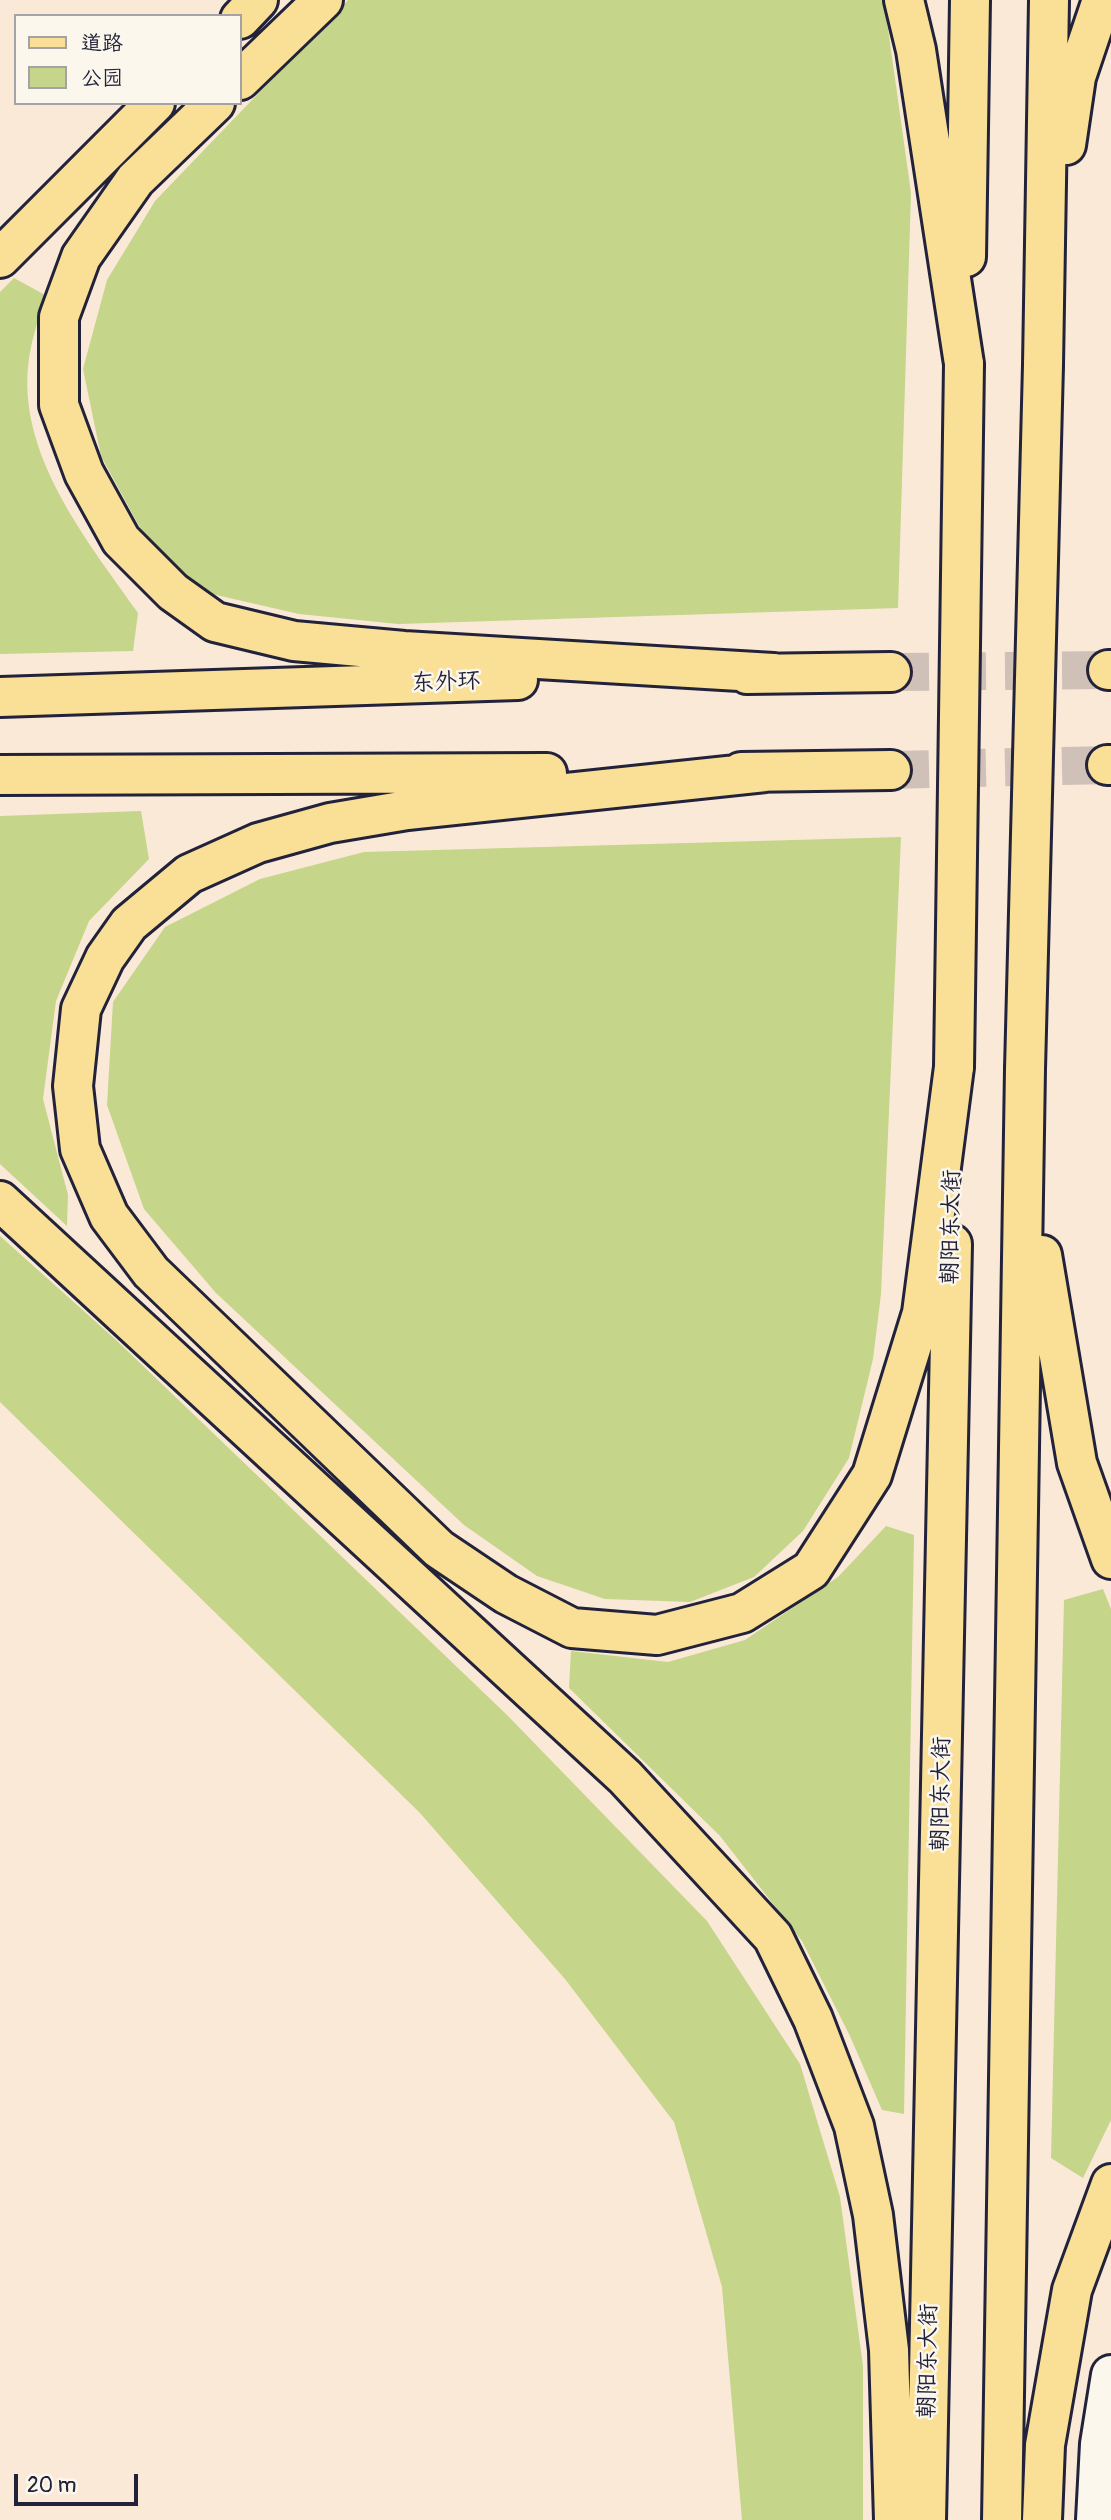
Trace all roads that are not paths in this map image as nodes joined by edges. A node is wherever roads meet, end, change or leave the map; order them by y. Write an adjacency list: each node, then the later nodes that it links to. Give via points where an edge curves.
1 (258, 0): 7 (main road)
2 (323, 0): 8 (main road)
3 (904, 0): 13 (main road, via 916,50)
4 (970, 0): 13 (main road)
5 (1049, 0): 12 (main road)
6 (1102, 0): 12 (main road, via 1076,77)
7 (242, 17)
8 (242, 78)
9 (153, 105): 11 (main road)
10 (213, 105): 15 (main road, via 135,180 81,257 59,317 60,405 84,473 121,540 173,592 215,622 293,641 404,652)
11 (0, 258)
12 (1044, 293): 21 (main road, bridge)
13 (964, 364): 20 (main road, bridge)
14 (891, 671): 15 (main road, 东外环)
15 (773, 673): 16 (main road, 东外环)
16 (0, 697)
17 (891, 770): 18 (main road)
18 (765, 772): 19 (main road); 20 (main road, via 407,810 330,823 258,843 189,874 129,924 105,958 81,1009 73,1086 80,1149 109,1216 151,1272 439,1549 506,1594 572,1628 657,1635 742,1613 811,1570 872,1475 922,1314)
19 (0, 775)
20 (954, 1067): 27 (main road, 朝阳东大街)
21 (1025, 1154): 23 (main road, via 1077,1463); 28 (main road)
22 (0, 1201): 26 (main road, via 625,1777 773,1937 813,2019 854,2126 873,2216 889,2350)
23 (1111, 1559)
24 (1111, 2184): 29 (main road, via 1072,2290 1045,2445)
25 (1111, 2375): 30 (street, via 1100,2444)
26 (894, 2520)
27 (926, 2520)
28 (1002, 2520)
29 (1042, 2520)
30 (1096, 2520)

